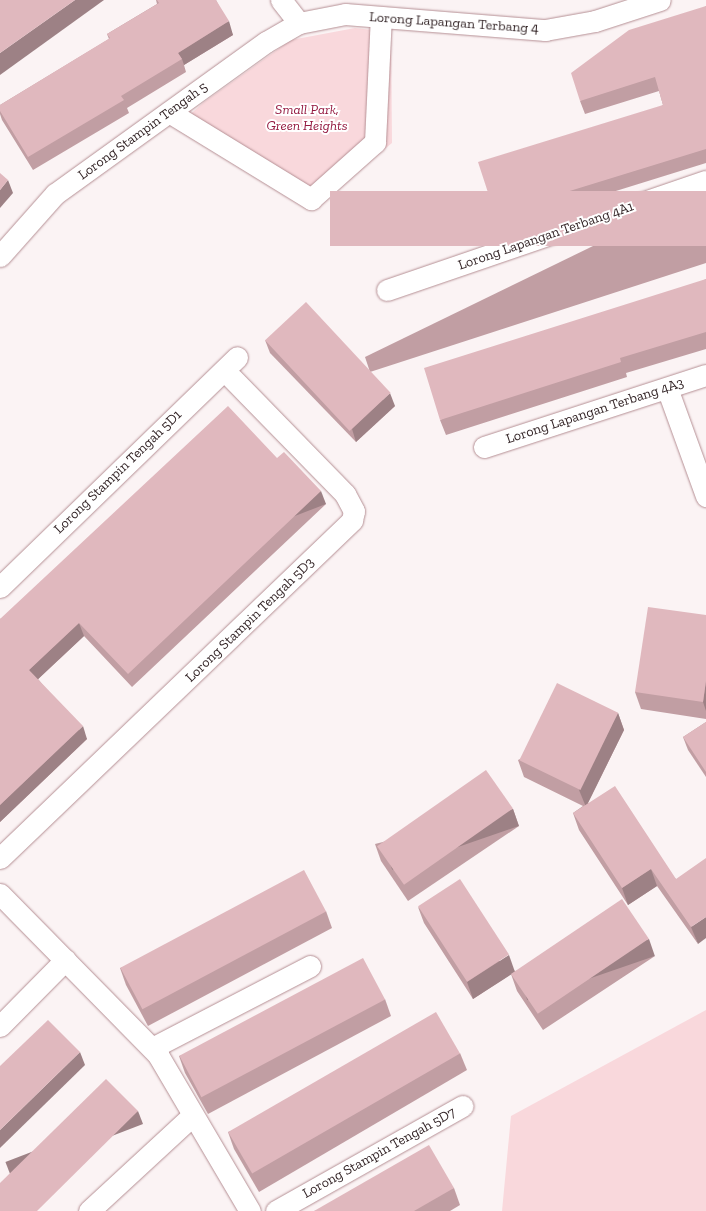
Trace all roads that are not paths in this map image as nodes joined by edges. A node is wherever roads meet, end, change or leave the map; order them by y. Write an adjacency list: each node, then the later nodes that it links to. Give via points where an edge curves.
1 (281, 0): 4 (street)
2 (660, 0): 3 (street, Lorong Lapangan Terbang 4, via 595,21 545,30)
3 (381, 17): 4 (street, Lorong Lapangan Terbang 4, via 345,14); 5 (street, via 375,142 311,199)
4 (299, 23): 5 (street, Lorong Stampin Tengah 5)
5 (169, 112): 7 (street, Lorong Stampin Tengah 5, via 55,194)
6 (706, 181): 8 (street, Lorong Lapangan Terbang 4A1)
7 (0, 256)
8 (387, 290)
9 (230, 363): 14 (street, Lorong Stampin Tengah 5D1); 15 (street, Lorong Stampin Tengah 5D3, via 344,494 354,511 352,520)
10 (706, 375): 11 (street, Lorong Lapangan Terbang 4A3)
11 (667, 388): 12 (street, Lorong Lapangan Terbang 4A3); 13 (street)
12 (484, 447)
13 (706, 496)
14 (0, 587)
15 (0, 858)
16 (0, 894): 17 (street)
17 (65, 960): 19 (street); 20 (street)
18 (310, 966): 20 (street)
19 (0, 1026)
20 (152, 1048): 22 (street)
21 (462, 1106): 25 (street, Lorong Stampin Tengah 5D7)
22 (192, 1116): 23 (street); 24 (street)
23 (89, 1211)
24 (250, 1211)
25 (276, 1211)

